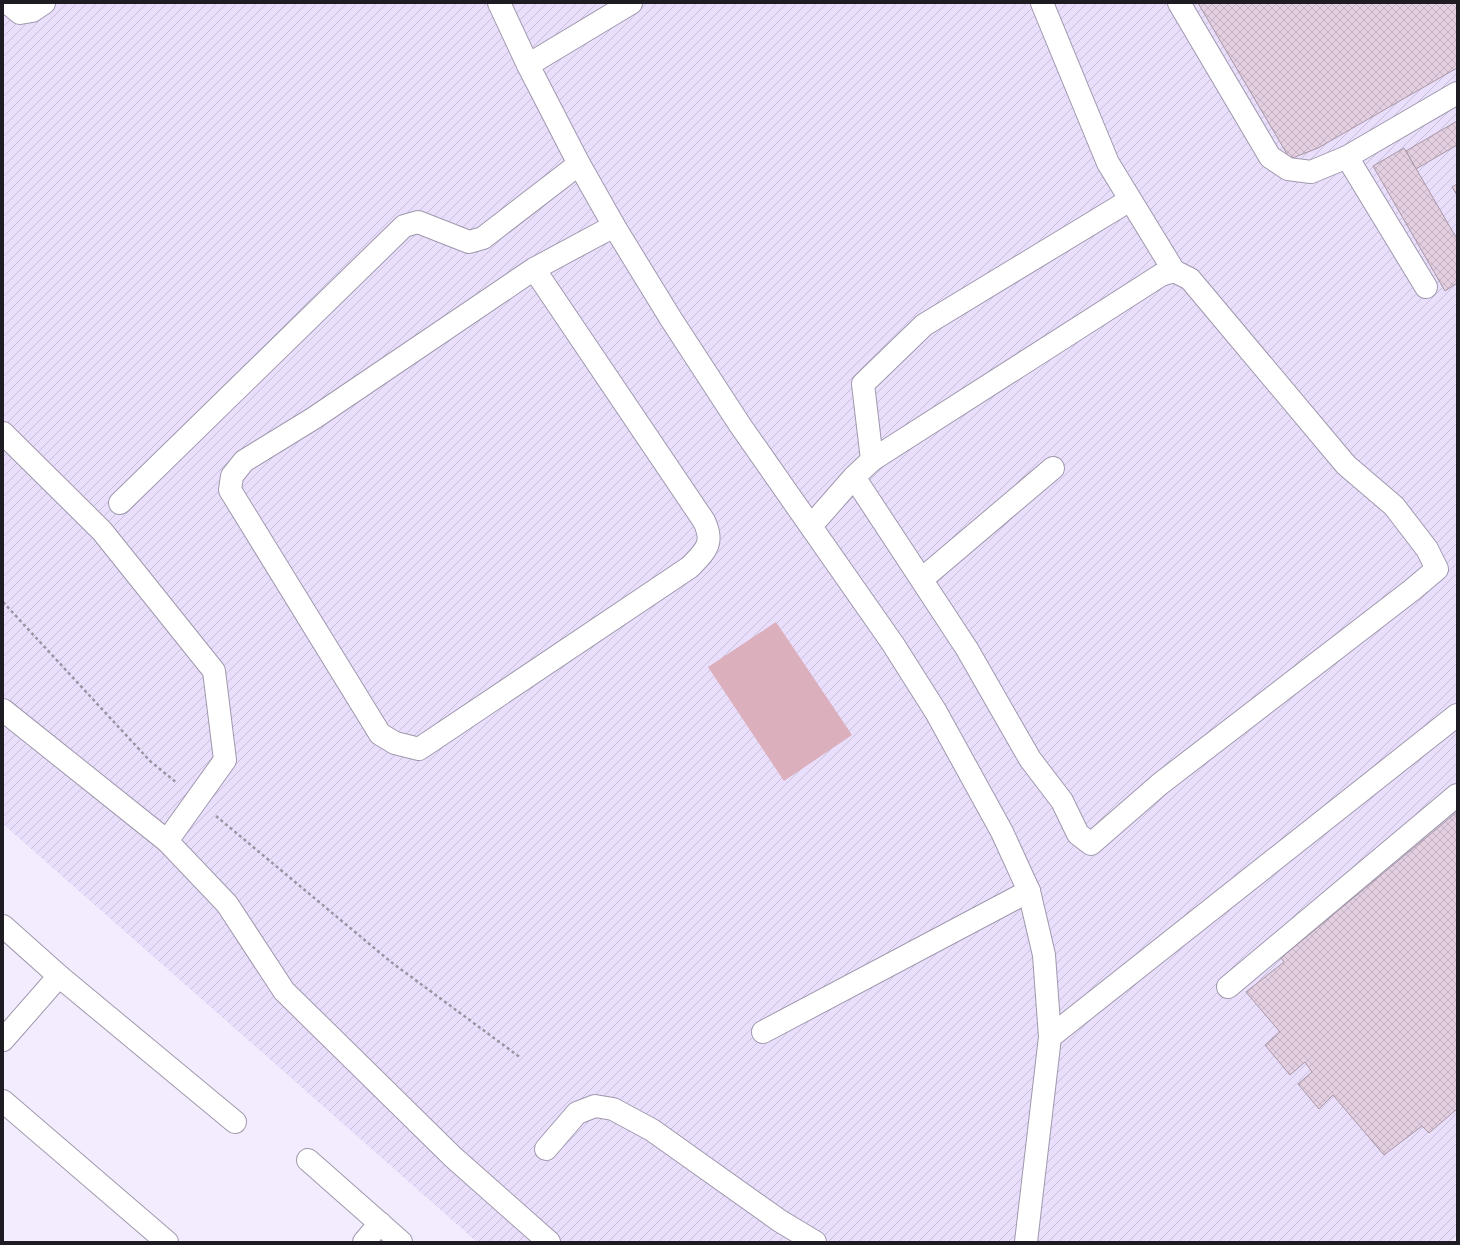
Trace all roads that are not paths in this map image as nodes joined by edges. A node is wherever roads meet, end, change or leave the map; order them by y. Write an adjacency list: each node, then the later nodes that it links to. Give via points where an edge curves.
1 (8, 3): 2 (street, via 20,13 32,11)
2 (44, 3)
3 (499, 3): 7 (street)
4 (631, 3): 7 (street)
5 (1042, 3): 11 (street, via 1108,163)
6 (1179, 3): 9 (street, via 1270,157 1288,169 1310,172)
7 (528, 65): 10 (street)
8 (1457, 93): 9 (street)
9 (1347, 157): 15 (street)
10 (579, 164): 12 (street); 20 (street, via 483,238 469,242 418,222 404,226)
11 (1130, 200): 14 (street); 17 (street, via 924,325 863,384)
12 (614, 226): 13 (street); 21 (street, via 740,425)
13 (534, 269): 13 (street, via 314,418 244,461 232,476 230,490 380,734 395,743 419,749 690,567 708,543 709,532 704,521)
14 (1174, 271): 17 (street, via 1161,275); 22 (street, via 1190,278 1346,465 1394,506 1427,548 1437,569 1160,784 1091,844 1078,834 1062,801 1030,759 968,648)
15 (1426, 287)
16 (3, 433): 26 (street, via 102,531 214,671 225,760)
17 (872, 460): 19 (street)
18 (1053, 468): 22 (street)
19 (854, 477): 21 (street); 22 (street)
20 (120, 503)
21 (811, 526): 27 (street, via 893,644 936,712 1002,832)
22 (922, 580)
23 (3, 710): 26 (street)
24 (1457, 715): 32 (street)
25 (1457, 795): 30 (street)
26 (168, 841): 42 (street, via 228,904 284,991 452,1157)
27 (1029, 891): 31 (street); 32 (street, via 1044,955)
28 (3, 926): 29 (street)
29 (59, 976): 33 (street); 35 (street)
30 (1228, 987)
31 (763, 1032)
32 (1050, 1037): 44 (street)
33 (3, 1040)
34 (3, 1101): 39 (street)
35 (236, 1122)
36 (546, 1149): 43 (street, via 577,1113 594,1106 613,1109 652,1130 780,1221)
37 (308, 1160): 38 (street)
38 (380, 1223): 40 (street); 41 (street)
39 (167, 1242)
40 (364, 1242)
41 (401, 1242)
42 (549, 1242)
43 (815, 1242)
44 (1026, 1242)

